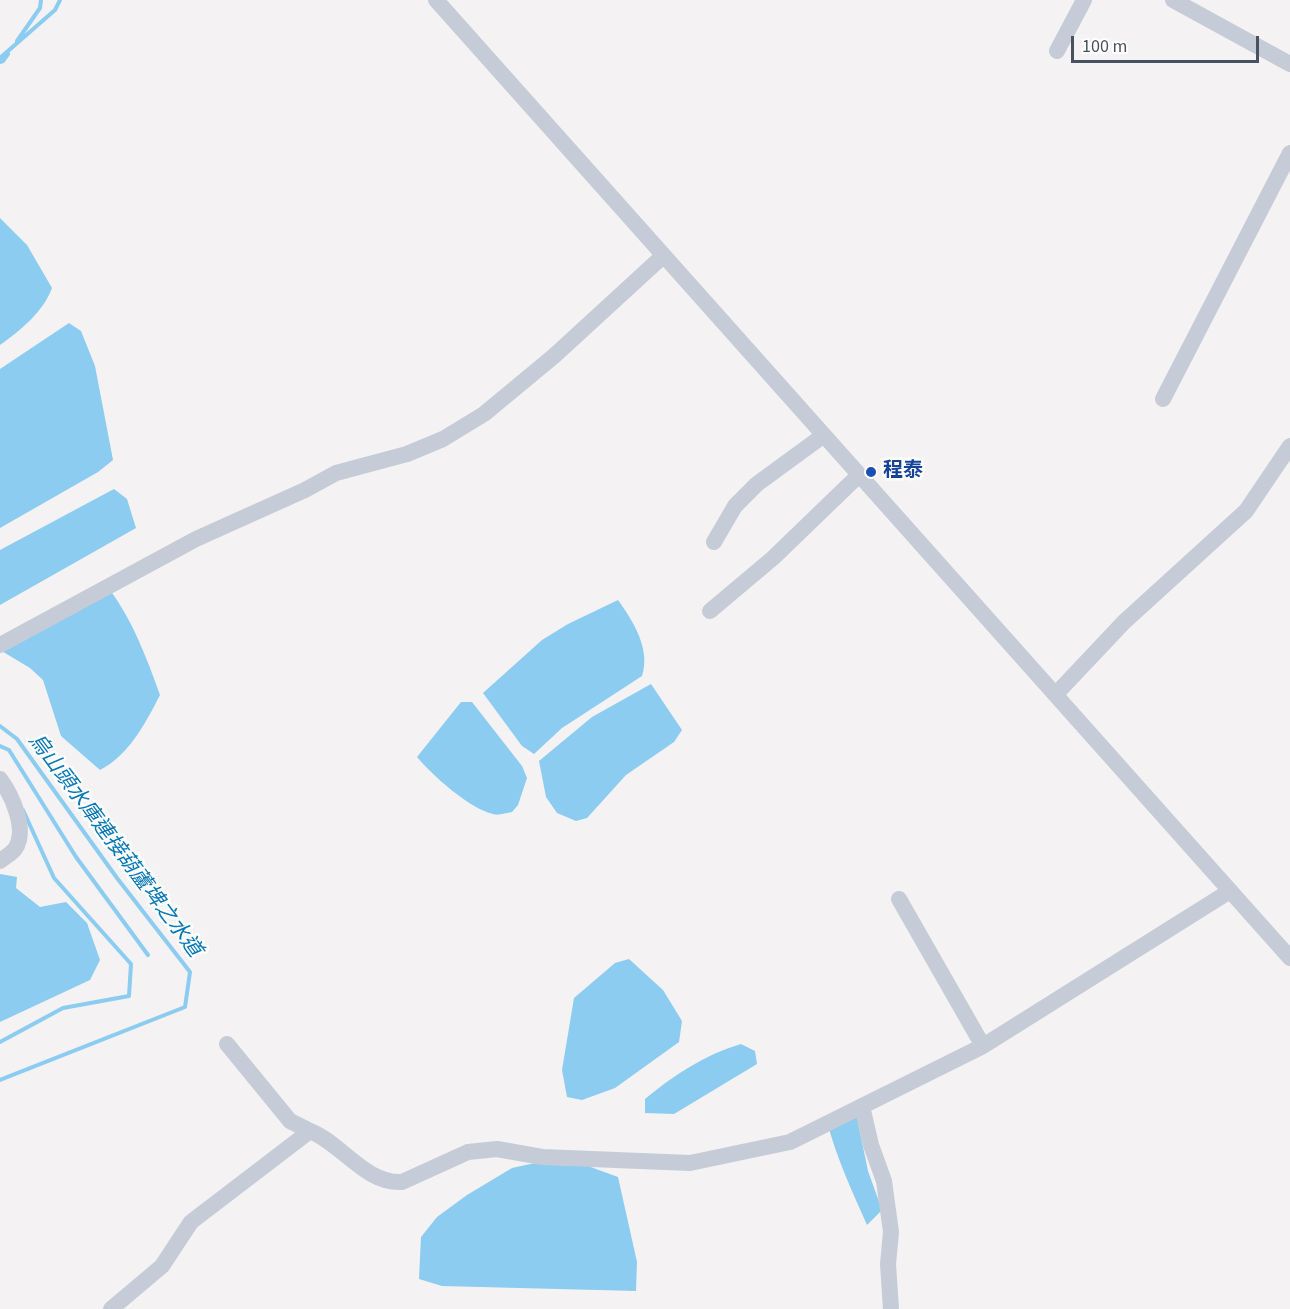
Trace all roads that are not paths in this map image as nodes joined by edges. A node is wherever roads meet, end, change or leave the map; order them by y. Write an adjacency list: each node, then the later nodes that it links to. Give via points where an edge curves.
1 (436, 0): 7 (street)
2 (1084, 0): 4 (street)
3 (1173, 0): 5 (street)
4 (1057, 51)
5 (1290, 64)
6 (1290, 153): 8 (street)
7 (663, 256): 9 (street); 14 (street, via 554,356 484,414 443,439 407,454 336,473 196,539)
8 (1163, 399)
9 (824, 435): 11 (street); 12 (street, via 757,484 735,506)
10 (1290, 446): 15 (street, via 1246,511 1124,622)
11 (859, 475): 13 (street, via 773,558); 15 (street)
12 (714, 542)
13 (710, 611)
14 (0, 645)
15 (1056, 694): 18 (street)
16 (0, 779): 17 (street, via 15,808 20,836 13,852)
17 (0, 861)
18 (1230, 891): 20 (street); 22 (street)
19 (899, 899): 22 (street)
20 (1290, 958)
21 (227, 1044): 24 (street, via 290,1121)
22 (983, 1046): 23 (street)
23 (862, 1106): 24 (street, via 790,1142 690,1163 542,1157 497,1149 468,1152 402,1182 391,1183 369,1173 322,1136); 26 (street, via 884,1181 891,1232)
24 (309, 1131): 25 (street, via 191,1222 162,1266)
25 (111, 1309)
26 (891, 1309)

